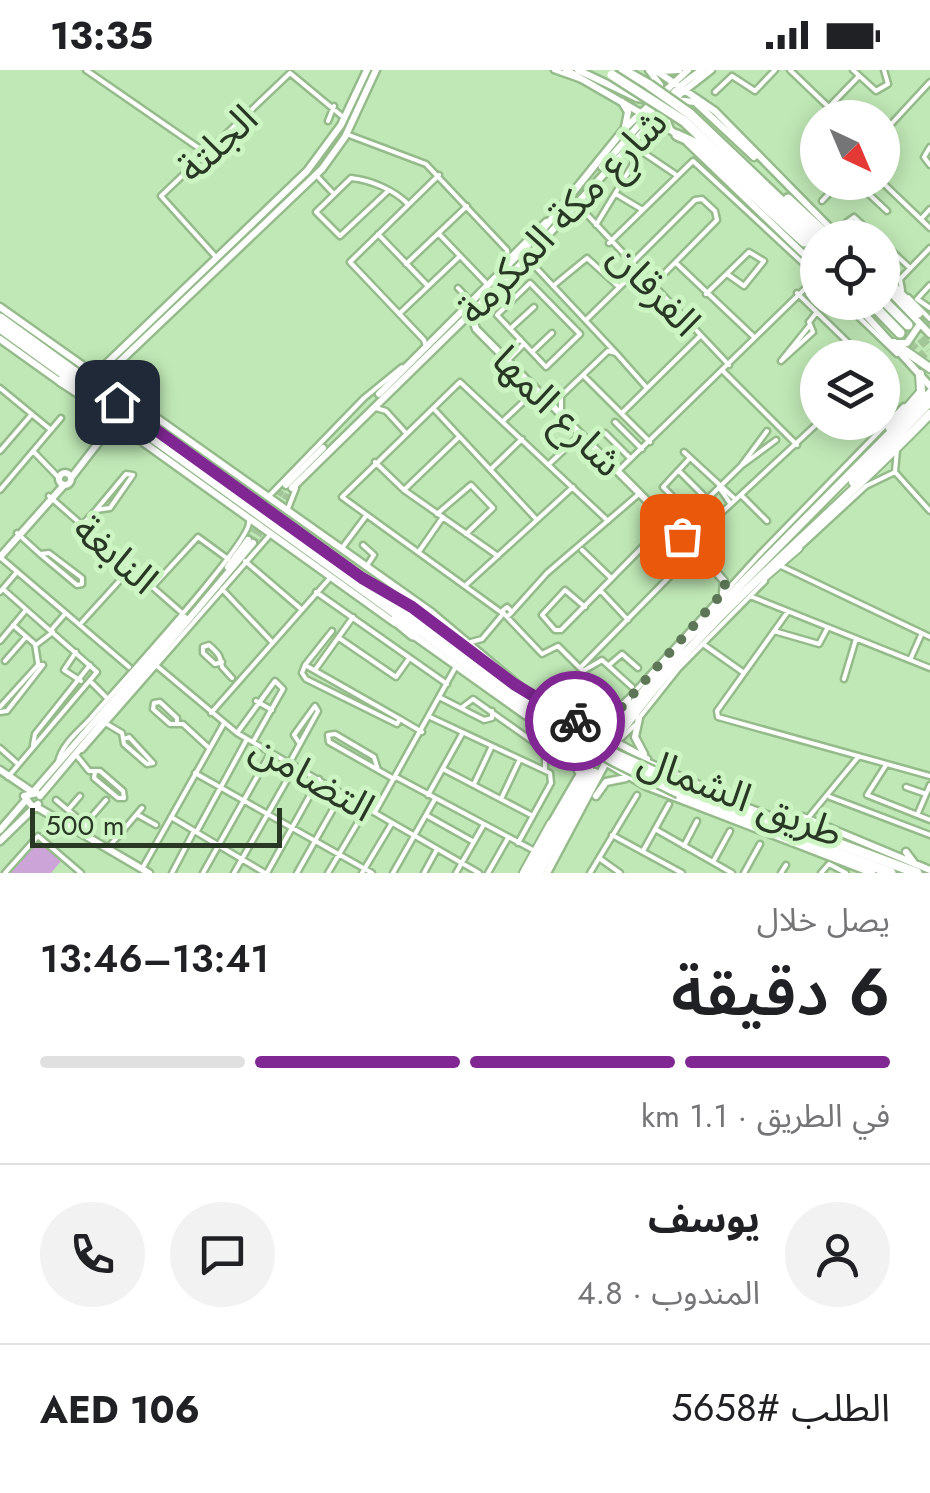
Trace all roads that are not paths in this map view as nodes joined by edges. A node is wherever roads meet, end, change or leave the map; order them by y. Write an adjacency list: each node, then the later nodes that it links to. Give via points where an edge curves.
1 (86, 70): 44 (street)
2 (367, 70): 31 (main road)
3 (376, 70): 37 (main road)
4 (554, 70): 20 (street)
5 (566, 70): 20 (main road)
6 (578, 70): 23 (main road)
7 (599, 70): 34 (highway, bridge)
8 (623, 70): 34 (highway, bridge)
9 (652, 70): 10 (main road); 22 (main road); 23 (main road, via 647,90); 26 (main road)
10 (680, 70)
11 (688, 70): 22 (main road, شارع مكة المكرمة)
12 (712, 70): 18 (main road, شارع مكة المكرمة)
13 (775, 70): 24 (street, via 755,91 732,76)
14 (790, 70): 28 (street)
15 (853, 70): 19 (street)
16 (884, 70): 19 (street, via 888,84 880,90)
17 (290, 71): 30 (street); 44 (street, الجلتة)
18 (701, 74): 22 (main road, شارع مكة المكرمة); 38 (main road, via 701,94)
19 (859, 76): 29 (street)
20 (591, 82): 25 (main road)
21 (930, 82): 33 (street)
22 (681, 87): 26 (main road, شارع مكة المكرمة); 26 (main road, شارع مكة المكرمة); 38 (main road)
23 (624, 92): 26 (main road)
24 (714, 92)
25 (614, 94): 32 (main road); 39 (main road, via 628,112)
26 (664, 100): 27 (main road); 32 (main road, شارع مكة المكرمة); 32 (main road, شارع مكة المكرمة); 40 (main road)
27 (691, 100): 40 (main road, via 670,114); 46 (main road)
28 (822, 100)
29 (835, 100)
30 (336, 108): 31 (street); 35 (street); 36 (street)
31 (349, 110): 35 (main road)
32 (647, 113): 39 (main road, شارع مكة المكرمة); 40 (main road); 45 (main road, شارع مكة المكرمة); 51 (main road)
33 (900, 114)
34 (687, 118): 55 (highway); 74 (highway)
35 (344, 119): 87 (main road, via 307,171)
36 (328, 120)
37 (353, 122): 41 (street); 42 (main road)
38 (729, 125): 46 (main road)
39 (625, 128): 83 (main road, شارع مكة المكرمة)
40 (671, 130): 45 (main road, via 651,128); 54 (main road); 79 (highway, via 697,144)
41 (357, 134): 42 (street); 50 (street, via 408,154)
42 (345, 138): 49 (main road)
43 (930, 147): 47 (street, via 924,157)
44 (206, 153): 87 (street, الجلتة, via 161,199)
45 (620, 154): 51 (main road, شارع مكة المكرمة)
46 (764, 162): 71 (main road)
47 (930, 165)
48 (675, 174): 56 (street, via 641,150); 59 (street, via 696,163); 63 (street)
49 (316, 176): 53 (street); 143 (main road)
50 (439, 176): 60 (street); 62 (street)
51 (594, 182): 61 (main road, شارع مكة المكرمة)
52 (388, 191): 53 (street, via 351,178); 53 (street, via 340,236 316,212); 60 (street)
53 (332, 192)
54 (737, 192): 59 (main road); 78 (main road)
55 (773, 192): 69 (highway); 70 (highway)
56 (616, 194): 63 (street); 72 (street)
57 (875, 200): 66 (street)
58 (900, 200): 68 (street)
59 (741, 202): 75 (street)
60 (408, 204): 76 (street)
61 (577, 204): 65 (main road, شارع مكة المكرمة); 67 (street, الفرقان)
62 (467, 206): 77 (street); 82 (street)
63 (641, 209): 80 (street)
64 (930, 209): 68 (street)
65 (571, 211): 67 (street, الفرقان); 83 (main road, شارع مكة المكرمة)
66 (887, 211)
67 (582, 213): 72 (street, الفرقان)
68 (920, 219): 73 (street)
69 (802, 220)
70 (817, 220)
71 (823, 220)
72 (595, 226): 80 (street, الفرقان)
73 (930, 228)
74 (800, 231)
75 (771, 233): 78 (main road); 86 (street)
76 (378, 234): 91 (street); 115 (street, via 350,263)
77 (438, 234): 85 (street); 91 (street)
78 (782, 235): 84 (main road)
79 (800, 239)
80 (609, 243): 92 (street, الفرقان)
81 (930, 248): 93 (street)
82 (506, 250): 83 (street); 88 (street)
83 (521, 252): 88 (street); 94 (main road, شارع مكة المكرمة); 101 (street); 116 (main road, شارع مكة المكرمة)
84 (800, 254)
85 (460, 256): 97 (street); 100 (street)
86 (800, 257)
87 (216, 258): 111 (main road)
88 (508, 259): 94 (street)
89 (900, 259): 93 (street)
90 (676, 263): 92 (street, via 717,220 702,199); 98 (street); 106 (street)
91 (406, 264): 100 (street)
92 (631, 264): 95 (street, الفرقان)
93 (910, 268): 120 (street, via 900,288)
94 (504, 269): 97 (main road, شارع مكة المكرمة)
95 (638, 270): 98 (street, الفرقان); 103 (street)
96 (727, 274): 96 (street, via 750,252 764,261 744,286); 106 (street)
97 (488, 284): 110 (main road, شارع مكة المكرمة)
98 (652, 285): 136 (street, الفرقان)
99 (930, 285): 114 (street, via 918,299)
100 (428, 286): 115 (street)
101 (553, 286): 103 (street, via 587,258); 121 (street)
102 (458, 288): 110 (street)
103 (620, 288): 121 (street)
104 (800, 289): 105 (street)
105 (797, 292): 107 (street); 137 (street)
106 (706, 294): 137 (street)
107 (800, 295)
108 (900, 297): 119 (highway)
109 (900, 301): 119 (main road)
110 (471, 302): 142 (main road, شارع مكة المكرمة)
111 (167, 305): 143 (main road); 151 (main road)
112 (534, 306): 132 (street)
113 (0, 308): 151 (main road)
114 (930, 308)
115 (399, 314): 142 (street)
116 (471, 314): 127 (main road, شارع مكة المكرمة); 131 (main road, شارع المها)
117 (900, 317): 129 (highway)
118 (0, 318): 252 (highway)
119 (919, 319): 134 (main road); 138 (main road, via 907,343)
120 (930, 319)
121 (586, 320): 145 (street)
122 (813, 320): 128 (street)
123 (825, 320): 140 (street)
124 (861, 320): 135 (street)
125 (884, 320): 138 (highway)
126 (873, 322): 135 (main road); 138 (main road)
127 (460, 325): 131 (main road, شارع المها); 147 (main road, شارع مكة المكرمة)
128 (810, 325): 128 (street, via 813,332 782,361 781,356)
129 (908, 325)
130 (0, 328): 191 (highway)
131 (476, 328): 146 (main road, شارع المها)
132 (510, 329): 141 (street); 144 (street, via 497,313 529,282 579,331 546,367)
133 (552, 333): 144 (street)
134 (930, 334)
135 (876, 335): 247 (street, via 914,372 918,387)
136 (700, 336): 148 (street, الفرقان); 157 (street)
137 (754, 337): 148 (street)
138 (897, 338): 149 (main road); 152 (main road)
139 (0, 339): 154 (main road)
140 (846, 340)
141 (522, 341): 144 (street); 146 (street)
142 (428, 342): 147 (main road, شارع مكة المكرمة)
143 (135, 348): 155 (main road, via 110,372)
144 (532, 352)
145 (616, 353): 153 (street, via 608,351); 157 (street)
146 (505, 358): 159 (main road, شارع المها)
147 (415, 362): 160 (street, شارع مكة المكرمة); 207 (main road, شارع مكة المكرمة)
148 (729, 365): 150 (street)
149 (927, 365)
150 (723, 371): 188 (street); 189 (street)
151 (90, 372): 155 (main road)
152 (920, 374): 158 (main road); 172 (main road, via 922,390)
153 (583, 375): 165 (street); 170 (street, via 562,396)
154 (61, 381): 169 (main road); 191 (highway)
155 (112, 387): 214 (main road)
156 (0, 388): 166 (street)
157 (647, 388): 165 (street)
158 (930, 389): 174 (main road)
159 (536, 390): 170 (main road, شارع المها); 171 (street)
160 (385, 398): 162 (street, شارع مكة المكرمة); 164 (street)
161 (930, 402): 210 (main road)
162 (374, 408): 164 (street); 207 (street, شارع مكة المكرمة)
163 (433, 408): 171 (street, via 463,382); 178 (street); 181 (street)
164 (386, 411): 178 (street)
165 (622, 413): 188 (street)
166 (32, 414): 176 (street); 192 (street)
167 (929, 416): 190 (main road)
168 (61, 418): 176 (street)
169 (110, 418): 175 (main road); 183 (main road)
170 (563, 418): 180 (main road, شارع المها)
171 (504, 420): 182 (street)
172 (900, 420)
173 (615, 422): 194 (street)
174 (900, 422)
175 (122, 426): 183 (main road); 222 (main road)
176 (51, 430): 195 (street)
177 (767, 431): 184 (street)
178 (406, 433): 199 (street)
179 (605, 433): 198 (street)
180 (580, 435): 200 (street); 203 (main road, شارع المها)
181 (460, 436): 202 (street); 212 (street)
182 (522, 438): 200 (street); 202 (street)
183 (102, 440): 206 (main road)
184 (759, 440): 193 (street); 201 (street)
185 (776, 440): 193 (street)
186 (801, 440): 189 (street)
187 (884, 440): 217 (main road)
188 (650, 442): 194 (street)
189 (797, 444): 215 (street)
190 (898, 444): 205 (street); 210 (main road)
191 (161, 446): 252 (highway)
192 (1, 447)
193 (767, 448): 201 (street)
194 (642, 449): 198 (street)
195 (33, 451): 206 (street); 211 (street)
196 (684, 452): 197 (street)
197 (690, 458): 204 (street); 209 (street)
198 (631, 459): 203 (street)
199 (376, 462): 212 (street); 223 (street, via 342,496)
200 (548, 464): 208 (street)
201 (741, 466): 209 (street)
202 (491, 469): 226 (street)
203 (618, 471): 213 (main road, شارع المها)
204 (678, 471): 218 (street); 218 (street, via 663,488 688,514)
205 (893, 474): 221 (street); 238 (street, via 866,486)
206 (64, 478): 216 (main road)
207 (288, 487): 214 (street, شارع مكة المكرمة); 225 (street, via 286,508)
208 (573, 487): 226 (street); 227 (street)
209 (720, 487): 218 (street); 219 (street)
210 (852, 487): 261 (main road)
211 (0, 490)
212 (404, 490): 224 (street)
213 (640, 493): 227 (street); 228 (main road, شارع المها)
214 (261, 495): 225 (main road)
215 (742, 496): 219 (street); 229 (street)
216 (50, 497): 230 (street, النابغة); 231 (main road)
217 (825, 499): 247 (main road); 344 (main road, via 684,642)
218 (708, 500)
219 (733, 501): 236 (street)
220 (96, 510): 220 (street, via 110,508 134,475 126,474); 230 (street)
221 (930, 512)
222 (243, 514): 233 (main road); 235 (street)
223 (366, 516): 239 (street); 241 (street)
224 (440, 516): 232 (street); 232 (street, via 471,484 493,508); 241 (street)
225 (294, 518): 239 (main road)
226 (538, 520): 244 (street)
227 (608, 520): 268 (street)
228 (668, 521): 234 (main road, شارع المها); 253 (street)
229 (767, 521)
230 (82, 525): 249 (street, النابغة)
231 (18, 534): 242 (street); 243 (main road)
232 (466, 534): 244 (street)
233 (274, 535): 235 (street); 251 (main road)
234 (682, 536): 236 (main road, شارع المها); 272 (street, via 674,572)
235 (250, 543): 245 (street); 246 (street); 280 (main road); 323 (main road)
236 (689, 543): 255 (main road, شارع المها)
237 (363, 545): 252 (street, via 374,556)
238 (798, 548): 248 (street); 261 (main road)
239 (343, 550): 252 (main road)
240 (582, 550): 253 (street)
241 (419, 552): 256 (street)
242 (40, 554): 242 (street, via 76,585 82,584 54,554)
243 (0, 555): 250 (street)
244 (498, 556): 256 (street)
245 (228, 559): 257 (street, via 198,537); 267 (street)
246 (245, 561): 258 (street); 265 (street)
247 (755, 562): 254 (street)
248 (780, 566): 261 (street); 279 (street)
249 (131, 568): 257 (street, النابغة); 273 (street)
250 (17, 572): 259 (street); 270 (street)
251 (327, 577): 262 (street); 281 (main road)
252 (362, 578): 281 (highway); 289 (main road); 310 (highway); 443 (highway, طريق الشمال, bridge, via 602,755)
253 (611, 579): 260 (street)
254 (736, 580): 255 (main road); 263 (street)
255 (724, 581): 263 (main road)
256 (467, 584): 268 (street)
257 (153, 587): 267 (street, النابغة)
258 (222, 589): 288 (street); 300 (street)
259 (2, 590): 266 (street)
260 (600, 590): 264 (street); 272 (street)
261 (751, 591): 269 (street); 283 (street); 344 (main road, via 680,657)
262 (316, 592): 265 (street); 271 (street)
263 (724, 593): 325 (street)
264 (584, 607): 264 (street, via 559,631 542,616 565,590)
265 (301, 609): 288 (street)
266 (27, 610): 274 (street); 276 (street)
267 (182, 612): 307 (street)
268 (507, 612): 289 (street); 304 (street, via 542,654 556,646)
269 (787, 613): 275 (street); 278 (street)
270 (65, 614): 276 (street); 307 (street)
271 (354, 617): 285 (street); 294 (street)
272 (628, 620): 304 (street)
273 (82, 622)
274 (13, 626): 282 (street); 287 (street)
275 (827, 628): 278 (street, via 819,644); 286 (street)
276 (52, 631): 290 (street); 293 (street)
277 (332, 631): 301 (street)
278 (774, 631): 311 (street)
279 (922, 633): 284 (street); 295 (street)
280 (176, 635): 300 (main road); 320 (main road)
281 (413, 635): 302 (main road)
282 (26, 637): 290 (street); 296 (street)
283 (708, 637): 291 (street); 292 (street)
284 (930, 637)
285 (339, 638): 294 (street, via 396,677); 308 (street)
286 (856, 639): 295 (street); 316 (street)
287 (0, 641)
288 (272, 642): 319 (street)
289 (471, 642): 310 (main road)
290 (35, 644): 328 (street, via 44,670 7,712)
291 (702, 644): 292 (street); 334 (street)
292 (711, 648): 311 (street)
293 (76, 652): 297 (street); 317 (street, via 64,670)
294 (409, 658): 321 (street)
295 (910, 660): 306 (street)
296 (5, 661)
297 (89, 662): 309 (street); 318 (street, via 96,670)
298 (222, 662): 299 (street); 299 (street, via 205,645 202,653); 315 (street)
299 (215, 664): 315 (street)
300 (158, 665): 313 (street); 331 (street, التضامن)
301 (306, 665): 308 (street); 335 (street, via 306,678 393,726)
302 (456, 666): 312 (main road); 314 (street)
303 (609, 666): 304 (street, via 600,660); 305 (street, via 622,654); 322 (street)
304 (580, 668)
305 (638, 668)
306 (930, 668)
307 (127, 670): 323 (main road)
308 (316, 670): 335 (street)
309 (90, 672): 317 (street); 318 (street)
310 (500, 672): 336 (main road)
311 (744, 673): 358 (street, via 717,711 720,720)
312 (466, 674): 314 (street); 346 (main road)
313 (148, 676): 320 (main road); 332 (street)
314 (454, 677): 321 (street)
315 (232, 678): 319 (street)
316 (844, 680)
317 (81, 681): 348 (street)
318 (92, 682): 323 (street); 348 (street)
319 (238, 682): 331 (street)
320 (135, 684): 376 (main road)
321 (448, 685): 324 (street)
322 (632, 687)
323 (111, 698): 391 (main road)
324 (441, 698): 327 (street); 333 (street)
325 (628, 700): 336 (main road, via 599,725); 343 (street)
326 (256, 701): 329 (street); 329 (street, via 271,682 282,685); 341 (street)
327 (461, 708): 330 (street, via 473,699); 330 (street, via 486,721)
328 (0, 710)
329 (272, 710): 347 (street)
330 (492, 711): 371 (street, via 546,750)
331 (211, 714): 339 (street, التضامن)
332 (112, 717): 338 (street); 345 (street)
333 (430, 718): 340 (street); 342 (street)
334 (639, 718): 344 (street); 361 (main road, via 636,737)
335 (400, 719): 340 (street)
336 (571, 720): 343 (main road); 346 (main road, via 598,739 598,746 591,750)
337 (177, 721): 337 (street, via 160,702 153,704 170,724); 350 (street)
338 (106, 724): 345 (street); 357 (street)
339 (224, 724): 341 (street, التضامن); 350 (street)
340 (422, 732): 377 (street)
341 (237, 733): 347 (street, التضامن)
342 (462, 734): 351 (street); 368 (street)
343 (602, 735): 344 (main road); 353 (main road, طريق الشمال)
344 (617, 735): 353 (main road); 361 (main road)
345 (126, 738): 345 (street, via 152,764 152,757)
346 (562, 738): 356 (main road); 380 (main road, via 577,758)
347 (250, 740): 355 (street, التضامن); 384 (street)
348 (36, 741): 362 (street)
349 (300, 744): 349 (street, via 318,711 315,706 294,735); 364 (street)
350 (210, 747): 372 (street)
351 (492, 747): 360 (street); 381 (street)
352 (0, 748): 362 (street)
353 (605, 751): 354 (main road, طريق الشمال); 356 (main road); 359 (main road, طريق الشمال); 365 (main road); 369 (main road, طريق الشمال)
354 (624, 751): 361 (main road, طريق الشمال); 369 (main road)
355 (271, 752): 364 (street, التضامن); 396 (street)
356 (585, 753): 359 (main road)
357 (77, 756): 363 (street); 373 (street)
358 (858, 756): 366 (street); 390 (street)
359 (594, 758): 365 (main road); 380 (main road)
360 (520, 759): 371 (street); 393 (street)
361 (650, 762): 408 (main road, طريق الشمال)
362 (18, 764): 375 (street)
363 (70, 764): 373 (street); 376 (street)
364 (292, 764): 379 (street, التضامن); 404 (street)
365 (605, 764): 369 (main road); 417 (main road)
366 (886, 764): 374 (street); 406 (street, via 867,796)
367 (371, 765): 367 (street, via 329,742 328,736 374,757); 377 (street)
368 (443, 768): 381 (street); 387 (street)
369 (614, 768): 378 (main road, طريق الشمال)
370 (0, 770): 375 (main road)
371 (545, 770): 407 (street, via 550,784)
372 (196, 773): 384 (street); 409 (street)
373 (94, 775): 373 (street, via 118,798 125,796 101,771)
374 (930, 776)
375 (8, 777): 391 (main road)
376 (53, 777): 391 (main road)
377 (395, 778): 387 (street); 402 (street)
378 (634, 779): 417 (main road, via 606,782); 430 (main road, طريق الشمال)
379 (319, 780): 385 (street, التضامن); 420 (street)
380 (575, 782): 415 (main road)
381 (474, 784): 393 (street)
382 (930, 785): 386 (street)
383 (906, 786): 386 (street)
384 (220, 788): 396 (street); 423 (street)
385 (342, 793): 398 (street, التضامن); 431 (street)
386 (926, 794): 406 (street)
387 (428, 795): 392 (street)
388 (638, 795): 426 (street)
389 (80, 796): 401 (street)
390 (830, 796): 400 (street); 427 (street)
391 (32, 798): 422 (main road); 425 (main road)
392 (435, 799): 405 (street); 418 (street)
393 (501, 799): 407 (street)
394 (56, 800): 401 (street)
395 (106, 800): 414 (street)
396 (244, 801): 404 (street); 437 (street)
397 (669, 804): 421 (street)
398 (367, 807): 402 (street, التضامن); 445 (street)
399 (142, 808): 403 (street)
400 (819, 809): 410 (street); 419 (street)
401 (68, 810): 414 (street)
402 (375, 812): 413 (street, التضامن)
403 (137, 814): 416 (street); 439 (street)
404 (268, 814): 420 (street); 447 (street)
405 (426, 815): 428 (street); 432 (street)
406 (917, 815): 412 (street)
407 (533, 816): 434 (street)
408 (779, 817): 410 (main road, طريق الشمال); 433 (main road)
409 (170, 818): 423 (street); 452 (street)
410 (807, 818): 419 (main road, طريق الشمال)
411 (698, 820): 438 (street)
412 (930, 820)
413 (392, 823): 428 (street, التضامن); 453 (street)
414 (85, 824): 425 (street)
415 (551, 824): 441 (main road); 468 (main road)
416 (156, 825)
417 (575, 825): 470 (main road)
418 (483, 826): 429 (street); 432 (street)
419 (824, 827): 433 (main road); 451 (main road, طريق الشمال)
420 (292, 828): 431 (street); 459 (street)
421 (655, 829): 438 (street); 442 (street)
422 (4, 831): 435 (main road)
423 (195, 832): 437 (street); 456 (street)
424 (730, 832): 448 (street)
425 (86, 835): 439 (main road)
426 (612, 835): 442 (street); 446 (street)
427 (930, 835)
428 (414, 836): 440 (street, التضامن); 463 (street)
429 (508, 838): 434 (street); 467 (street)
430 (782, 840): 443 (highway); 479 (main road, طريق الشمال)
431 (315, 841): 445 (street); 460 (street)
432 (474, 842): 449 (street)
433 (842, 842): 443 (main road)
434 (518, 843): 441 (street)
435 (0, 844)
436 (760, 844): 475 (street)
437 (218, 846): 447 (street); 457 (street)
438 (684, 846): 448 (street)
439 (108, 848): 452 (main road)
440 (437, 849): 449 (street, التضامن); 464 (street)
441 (533, 850): 468 (main road)
442 (643, 851): 473 (street)
443 (848, 852): 451 (highway, طريق الشمال); 480 (highway, طريق الشمال)
444 (906, 852): 451 (main road)
445 (339, 854): 453 (street); 461 (street)
446 (599, 858): 471 (street); 472 (street)
447 (242, 860): 458 (street); 459 (street)
448 (713, 862): 474 (street)
449 (462, 863): 465 (street); 466 (street, التضامن)
450 (786, 865): 476 (street)
451 (924, 868)
452 (145, 871)
453 (363, 871): 462 (street)
454 (78, 872): 455 (street, via 38,839)
455 (4, 873)
456 (172, 873)
457 (203, 873)
458 (234, 873)
459 (266, 873)
460 (297, 873)
461 (328, 873)
462 (372, 873)
463 (392, 873)
464 (424, 873)
465 (456, 873)
466 (479, 873)
467 (488, 873)
468 (525, 873): 469 (main road, via 592,771)
469 (540, 873)
470 (547, 873)
471 (590, 873)
472 (620, 873)
473 (682, 873)
474 (732, 873)
475 (744, 873)
476 (781, 873)
477 (821, 873): 478 (street, via 829,864)
478 (846, 873)
479 (872, 873)
480 (891, 873)

